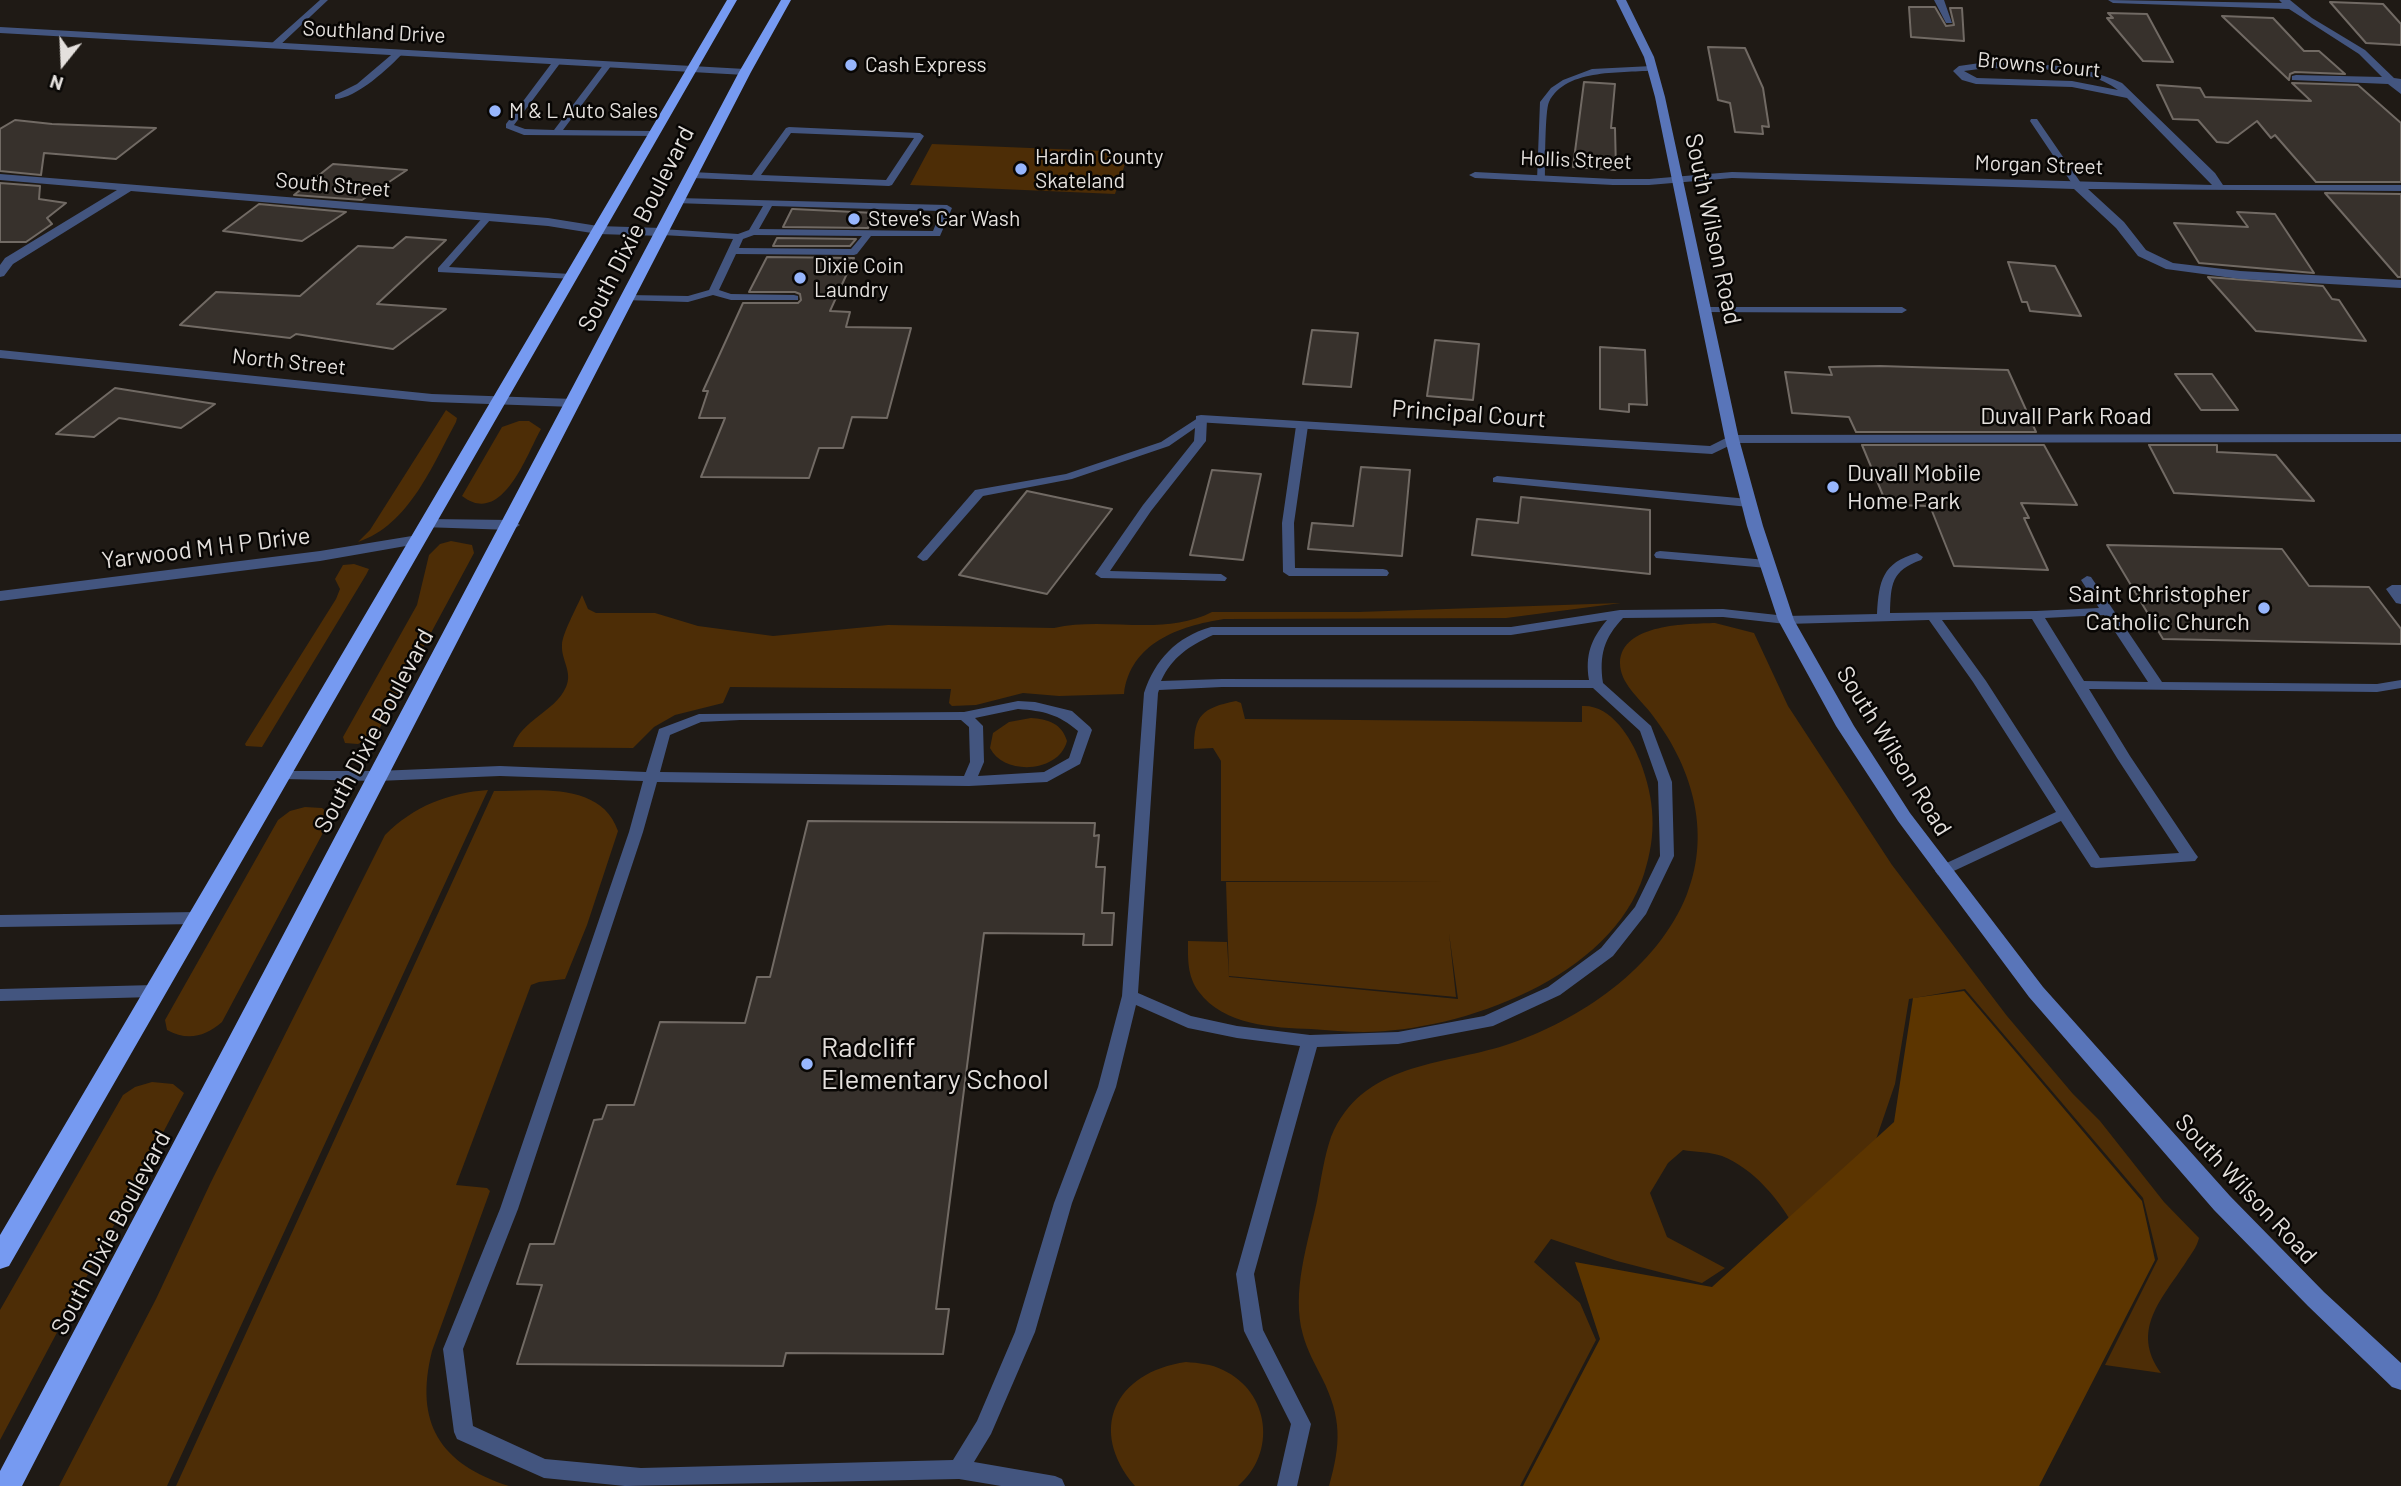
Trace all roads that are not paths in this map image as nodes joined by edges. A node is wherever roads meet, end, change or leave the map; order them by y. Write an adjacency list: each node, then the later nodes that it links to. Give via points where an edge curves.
1 (324, 0): 10 (lane)
2 (732, 0): 15 (highway, South Dixie Boulevard)
3 (786, 0): 16 (highway, South Dixie Boulevard)
4 (1621, 0): 14 (main road, South Wilson Road)
5 (1939, 0): 8 (street)
6 (2113, 0): 7 (street)
7 (2288, 3): 18 (street, via 2362,52)
8 (1949, 21)
9 (0, 30): 10 (street, Southland Drive)
10 (275, 45): 11 (street, Southland Drive)
11 (400, 52): 12 (street, Southland Drive); 21 (lane, via 360,86)
12 (557, 62): 13 (street, Southland Drive); 23 (lane, via 509,125 524,132)
13 (607, 65): 15 (street, Southland Drive); 23 (lane)
14 (1652, 68): 29 (lane, via 1592,71 1550,93 1544,102); 30 (main road, South Wilson Road)
15 (692, 69): 16 (street, Southland Drive); 24 (highway, South Dixie Boulevard)
16 (745, 72): 25 (highway, South Dixie Boulevard)
17 (2295, 78): 18 (street)
18 (2396, 81): 19 (street)
19 (2401, 91)
20 (2130, 96): 20 (street, Browns Court, via 2119,85 2090,74 1987,65 1958,71 1976,81 2072,84); 33 (street, Browns Court)
21 (338, 97)
22 (2034, 121): 31 (lane)
23 (557, 132): 24 (lane)
24 (653, 134): 39 (highway, South Dixie Boulevard)
25 (692, 175): 28 (lane); 35 (highway, South Dixie Boulevard)
26 (1475, 175): 29 (street, Hollis Street)
27 (0, 177): 32 (street, South Street)
28 (755, 177): 28 (lane, via 889,183 920,136 789,130)
29 (1540, 178): 30 (street, Hollis Street, via 1649,183)
30 (1676, 178): 31 (street, Morgan Street, via 1732,175); 53 (main road, South Wilson Road)
31 (2078, 186): 33 (street, Morgan Street); 49 (street, via 2142,253 2170,266 2240,275)
32 (130, 187): 37 (street, South Street); 46 (street)
33 (2220, 188): 34 (street, Morgan Street)
34 (2401, 188)
35 (678, 201): 36 (lane); 40 (highway, South Dixie Boulevard)
36 (769, 203): 41 (lane); 42 (lane, via 947,208 937,234)
37 (488, 217): 39 (street, South Street); 48 (lane, via 441,270)
38 (832, 229): 41 (lane); 42 (lane); 45 (lane)
39 (598, 230): 40 (street, South Street); 48 (highway, South Dixie Boulevard)
40 (662, 232): 43 (lane); 51 (highway, South Dixie Boulevard)
41 (753, 232): 43 (lane)
42 (869, 233): 45 (lane, via 854,252)
43 (739, 237): 44 (lane)
44 (733, 251): 45 (lane); 50 (lane)
45 (822, 252)
46 (5, 260): 47 (street)
47 (0, 273)
48 (571, 277): 56 (highway, South Dixie Boulevard)
49 (2401, 284)
50 (713, 292): 51 (lane, via 688,299); 52 (lane, via 731,297)
51 (628, 298): 57 (highway, South Dixie Boulevard)
52 (794, 298)
53 (1705, 310): 54 (lane); 61 (main road, South Wilson Road)
54 (1902, 310)
55 (0, 354): 56 (street, North Street)
56 (498, 401): 57 (street, North Street); 64 (highway, South Dixie Boulevard)
57 (574, 402): 65 (highway, South Dixie Boulevard)
58 (1201, 419): 59 (street, Principal Court); 69 (lane, via 1166,444 1068,477 979,493); 72 (lane, via 1200,441 1101,574)
59 (1302, 426): 61 (street, Principal Court, via 1712,450); 71 (lane, via 1289,523 1289,572)
60 (2401, 438): 61 (street, Duvall Park Road)
61 (1732, 439): 63 (main road, South Wilson Road)
62 (1497, 480): 63 (lane)
63 (1749, 503): 70 (main road, South Wilson Road)
64 (427, 524): 65 (street); 66 (highway, South Dixie Boulevard)
65 (512, 525): 92 (highway, South Dixie Boulevard)
66 (418, 540): 76 (street, Yarwood M H P Drive); 91 (highway, South Dixie Boulevard)
67 (1660, 555): 70 (lane)
68 (1917, 556): 83 (lane, via 1900,561 1892,570 1885,586)
69 (923, 557)
70 (1767, 564): 84 (main road, South Wilson Road)
71 (1383, 573)
72 (1221, 578)
73 (2087, 580): 79 (lane)
74 (0, 589): 76 (street)
75 (2401, 589): 78 (lane, via 2392,589)
76 (19, 594): 77 (street, Yarwood M H P Drive)
77 (0, 596)
78 (2401, 600)
79 (2107, 611): 81 (lane); 89 (lane)
80 (1620, 614): 84 (lane, via 1723,613); 85 (lane, via 1598,636 1593,667); 88 (lane, via 1511,631 1211,631 1168,656)
81 (2036, 615): 82 (lane); 87 (lane)
82 (1933, 616): 83 (lane); 95 (lane)
83 (1883, 618): 84 (lane)
84 (1786, 620): 96 (main road, South Wilson Road, via 1852,737)
85 (1596, 684): 88 (lane); 102 (lane, via 1646,729 1665,782 1667,856 1641,910 1607,952 1554,991 1487,1022 1398,1038)
86 (2401, 684): 89 (lane, via 2377,688)
87 (2080, 685): 89 (lane); 95 (lane, via 2190,857 2096,863)
88 (1153, 686): 101 (lane)
89 (2158, 686)
90 (964, 716): 93 (lane, via 699,718 664,732); 94 (lane, via 976,726 977,762); 94 (lane, via 1035,706 1067,714 1085,730 1075,761 1047,778)
91 (284, 774): 92 (lane); 97 (highway, South Dixie Boulevard)
92 (377, 776): 93 (lane, via 500,771); 106 (highway, South Dixie Boulevard)
93 (651, 777): 94 (lane); 105 (lane, via 509,1209 453,1349 464,1432 544,1468 641,1479)
94 (970, 781)
95 (2065, 813): 96 (lane)
96 (1943, 871): 104 (main road, South Wilson Road, via 2036,992 2141,1114 2231,1213)
97 (197, 918): 98 (lane); 99 (highway, South Dixie Boulevard)
98 (0, 921)
99 (154, 991): 100 (lane); 103 (highway, South Dixie Boulevard)
100 (0, 995)
101 (1130, 996): 102 (lane, via 1188,1022); 105 (lane, via 1107,1087 1063,1203 1025,1332 984,1427)
102 (1310, 1041): 108 (lane, via 1245,1274 1254,1331 1301,1424)
103 (0, 1258)
104 (2401, 1379)
105 (959, 1469): 107 (lane)
106 (7, 1486)
107 (1055, 1486)
108 (1287, 1486)

